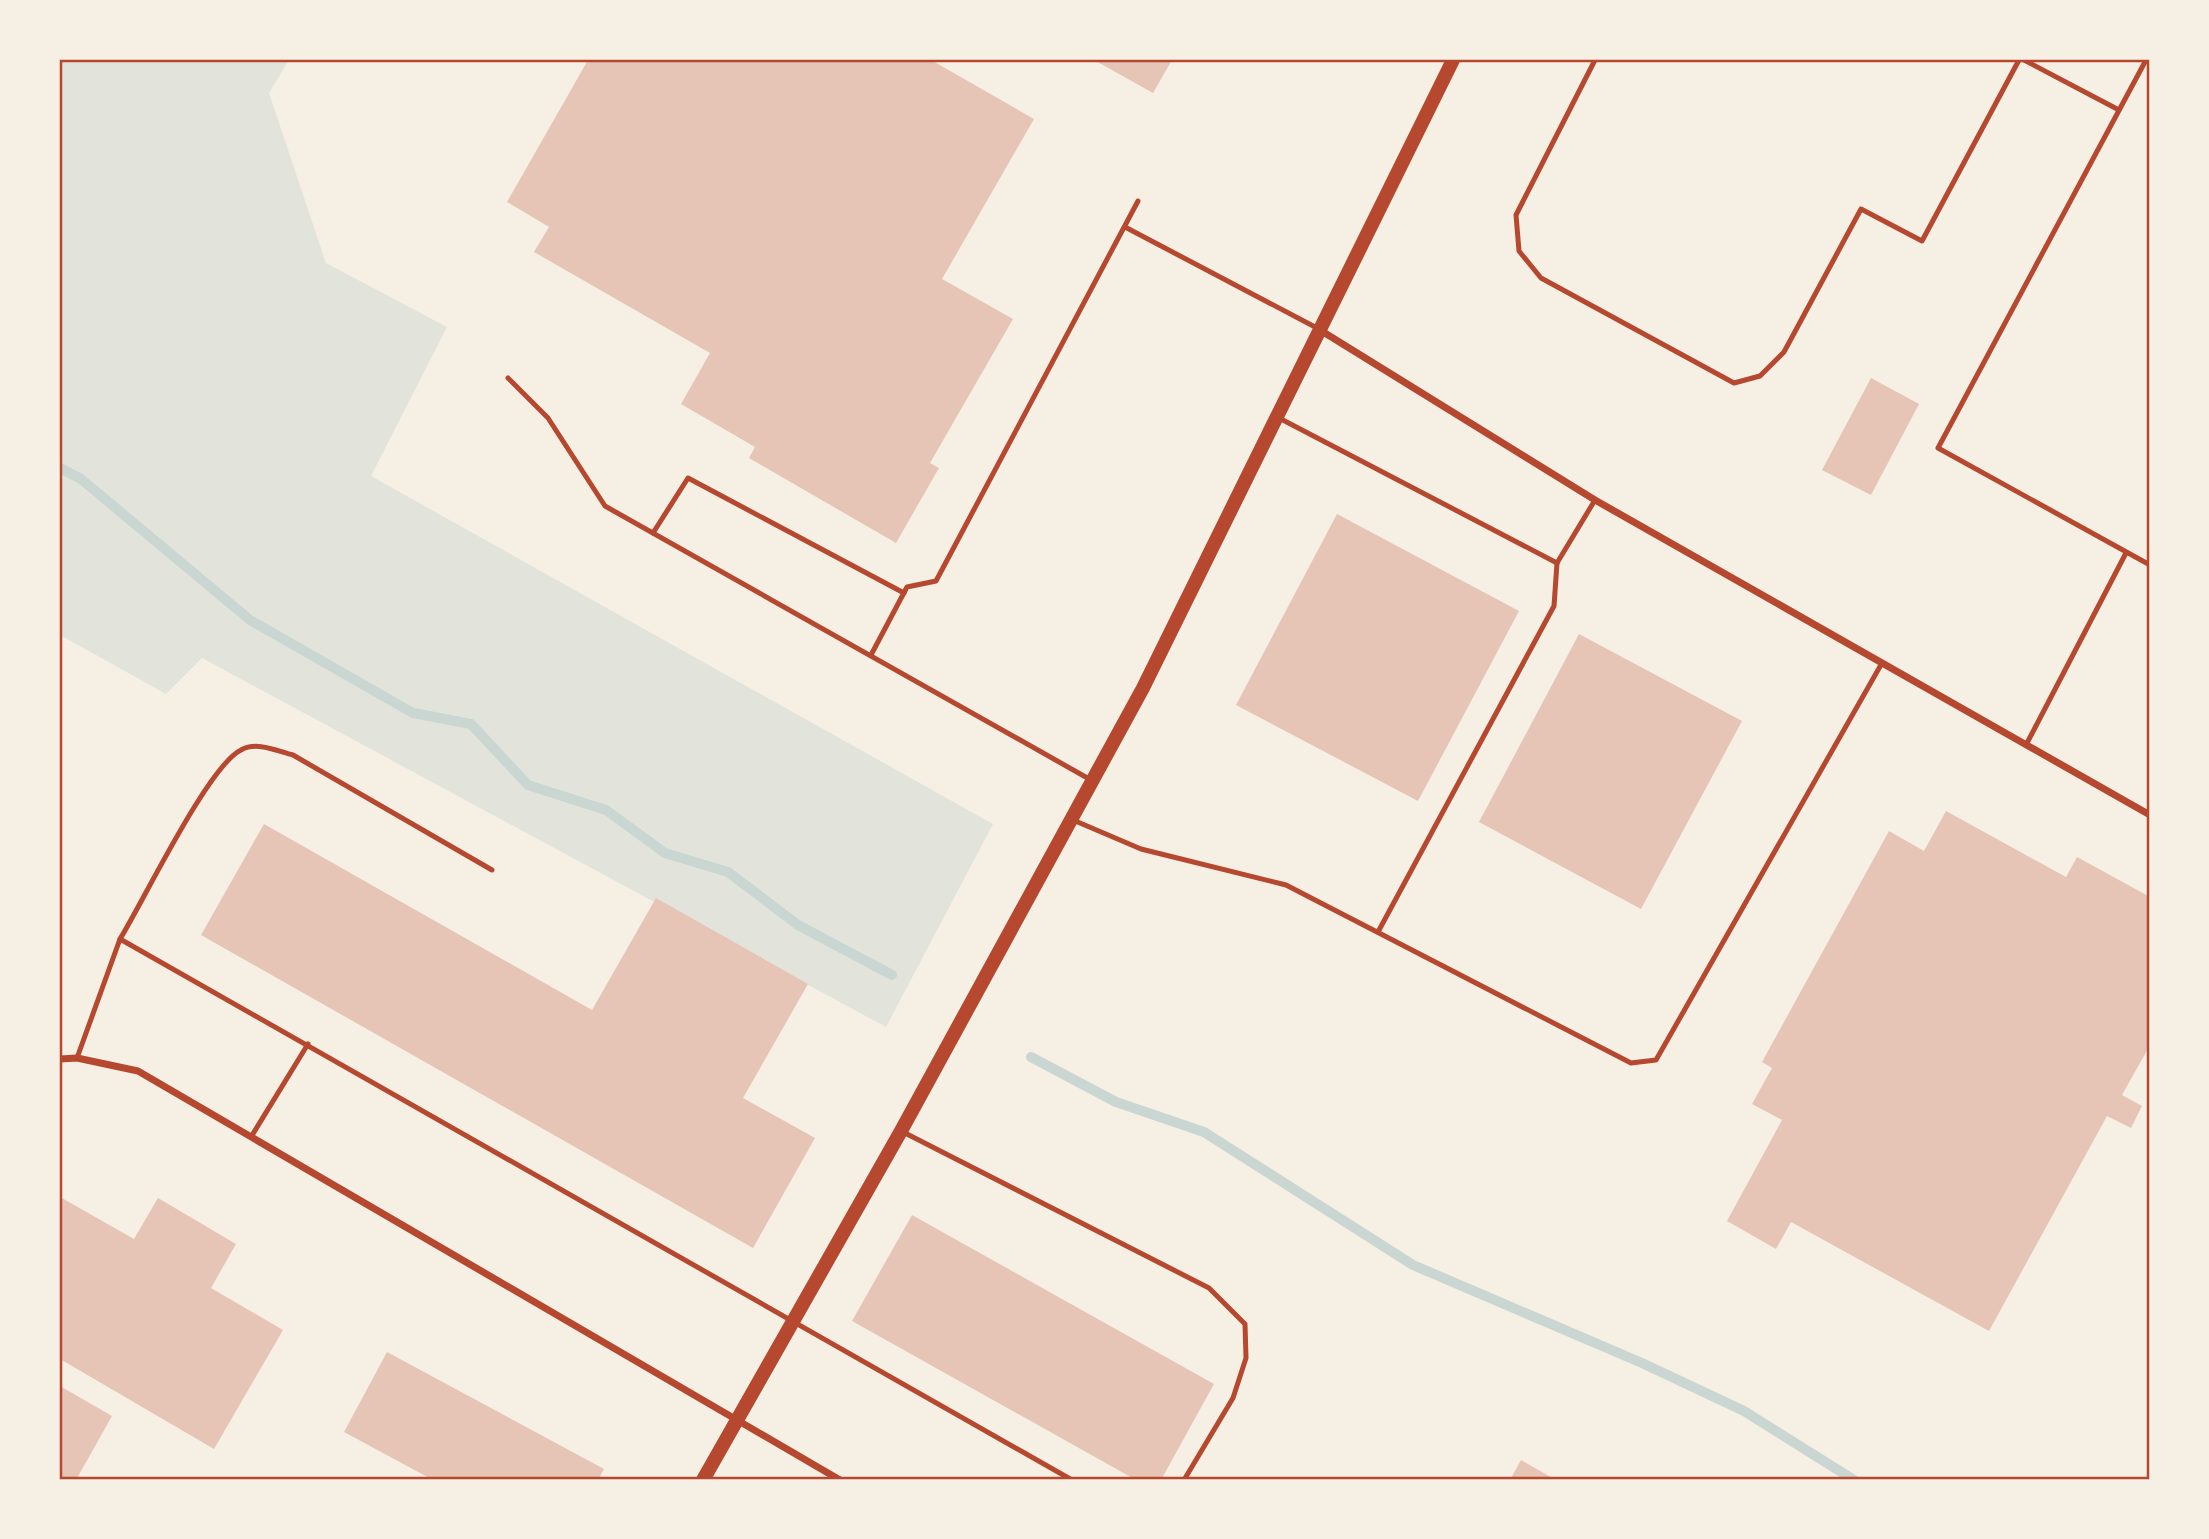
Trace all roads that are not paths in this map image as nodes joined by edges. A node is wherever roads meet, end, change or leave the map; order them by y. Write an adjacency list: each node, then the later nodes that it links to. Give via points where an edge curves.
1 (1453, 60): 8 (main road)
2 (1595, 60): 3 (lane, via 1517,215 1519,251 1541,278 1734,383 1760,376 1784,352 1861,209 1922,241)
3 (2021, 60): 5 (lane)
4 (2146, 60): 5 (lane)
5 (2119, 110): 13 (lane, via 1938,448)
6 (1138, 201): 7 (lane)
7 (1125, 227): 8 (lane); 16 (lane, via 936,581 907,587)
8 (1320, 330): 10 (main road); 11 (street)
9 (508, 379): 12 (lane, via 548,418 605,506)
10 (1279, 418): 14 (lane); 20 (main road)
11 (1595, 500): 14 (lane); 18 (street)
12 (653, 533): 16 (lane, via 688,478); 17 (lane)
13 (2126, 553): 15 (lane); 19 (lane)
14 (1558, 563): 24 (lane, via 1554,606)
15 (2150, 565)
16 (904, 593): 17 (lane)
17 (871, 655): 20 (lane)
18 (1882, 663): 19 (street); 24 (lane, via 1656,1060 1631,1063)
19 (2026, 745): 21 (street)
20 (1094, 782): 22 (main road)
21 (2150, 815)
22 (1073, 820): 24 (lane, via 1141,849 1286,885); 29 (main road)
23 (492, 870): 25 (lane, via 293,755 258,746 242,749 228,759 183,827)
24 (1378, 932)
25 (120, 939): 26 (lane); 27 (lane)
26 (308, 1044): 30 (lane); 31 (lane)
27 (77, 1058): 28 (street); 30 (street, via 138,1071)
28 (60, 1059)
29 (901, 1131): 31 (main road); 36 (lane, via 1209,1288 1245,1324 1246,1358 1233,1398)
30 (251, 1137): 32 (street)
31 (792, 1321): 32 (main road); 35 (lane)
32 (736, 1421): 33 (main road); 34 (street)
33 (703, 1479)
34 (840, 1479)
35 (1072, 1479)
36 (1184, 1479)

